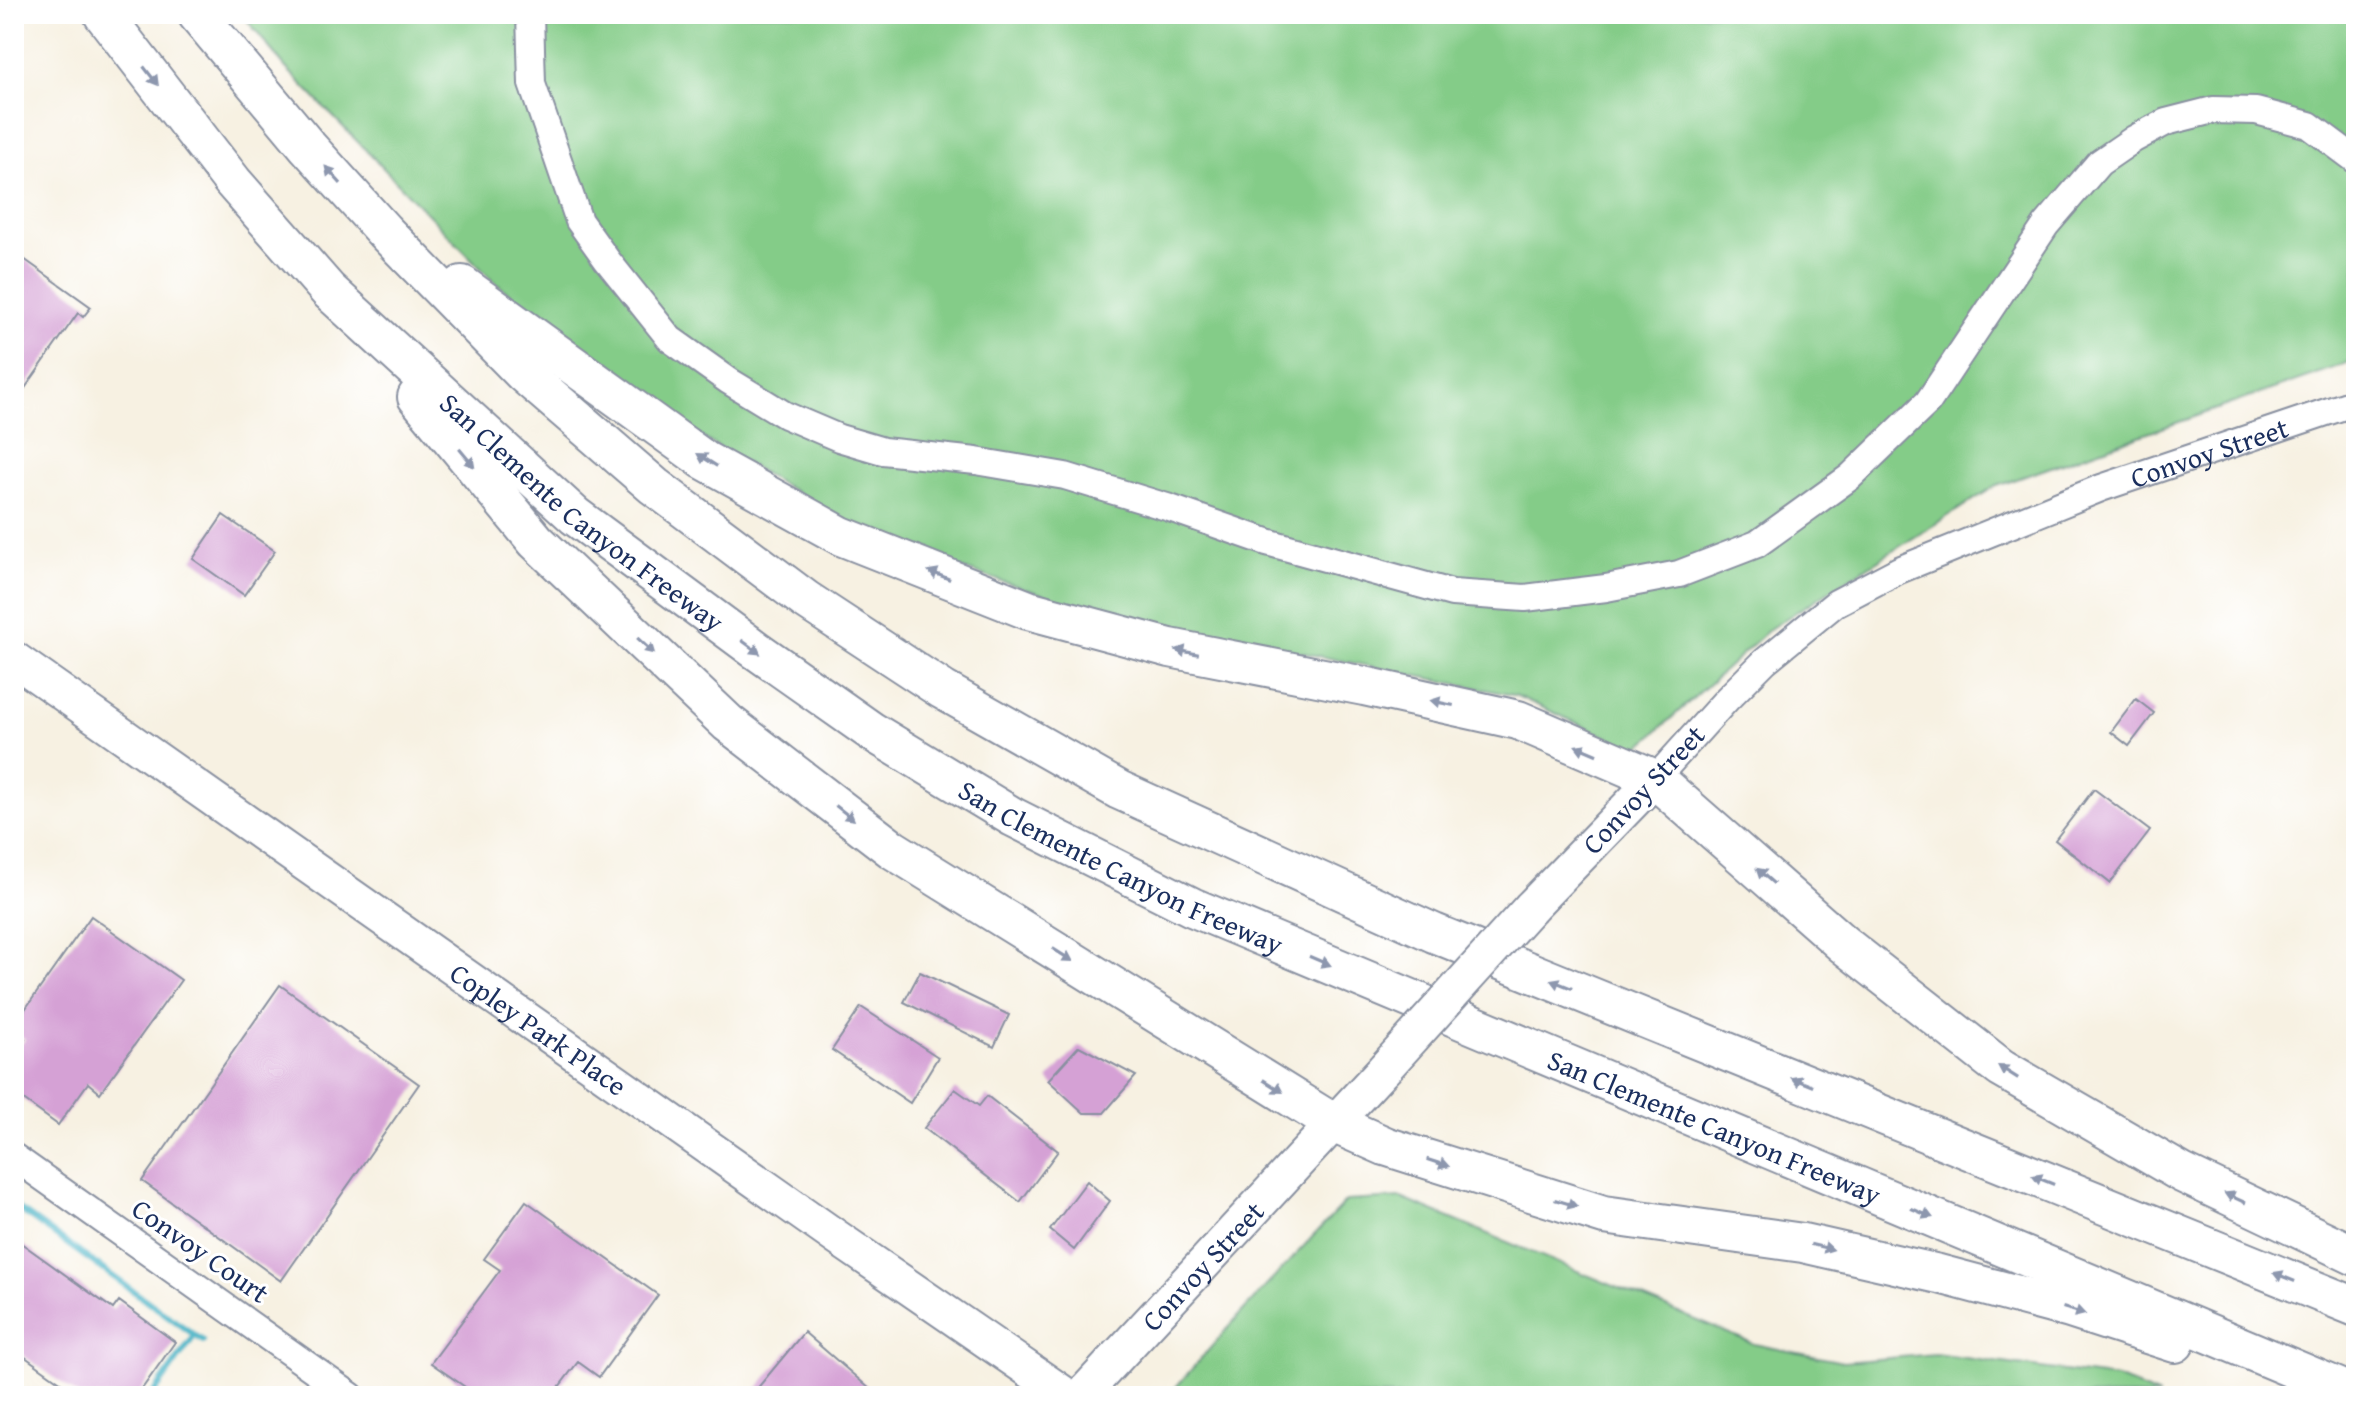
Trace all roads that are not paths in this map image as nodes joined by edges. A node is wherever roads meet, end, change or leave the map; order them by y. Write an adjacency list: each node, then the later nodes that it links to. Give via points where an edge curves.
1 (103, 14): 6 (highway, San Clemente Canyon Freeway, one-way to 6, via 233,182)
2 (197, 14): 5 (highway, one-way to 2)
3 (530, 14): 4 (street, via 532,84 579,221 670,339 729,381 785,415 883,451 1065,476 1267,542 1452,593 1525,598 1606,588 1679,574 1757,544 1850,477 1928,402 2046,225 2099,163 2166,122 2213,110 2256,111 2309,125)
4 (2356, 160)
5 (384, 231): 9 (highway, one-way to 5, via 1518,720 1170,648 1028,610 841,536 704,460); 13 (highway, one-way to 5, via 1434,933 1119,790 943,690 843,625 667,496 523,373)
6 (328, 290): 10 (highway, one-way to 10, via 536,541 728,723 892,849); 14 (highway, San Clemente Canyon Freeway, one-way to 14, via 575,516 871,731 1013,817 1192,907)
7 (2356, 402): 9 (street, Convoy Street, via 2101,488 1899,570 1836,603 1765,661)
8 (14, 659): 17 (main road, Copley Park Place)
9 (1655, 779): 10 (main road, Convoy Street, bridge); 12 (highway, one-way to 9, via 2182,1173 2001,1068 1843,944)
10 (1333, 1123): 14 (highway, one-way to 14, via 1385,1146 1604,1215 1803,1243 1939,1274 2258,1369); 18 (main road, Convoy Street)
11 (14, 1157): 16 (street, Convoy Court)
12 (2356, 1256)
13 (2356, 1307)
14 (2304, 1375): 15 (highway, San Clemente Canyon Freeway)
15 (2356, 1395)
16 (351, 1396)
17 (1067, 1396)
18 (1081, 1396)

